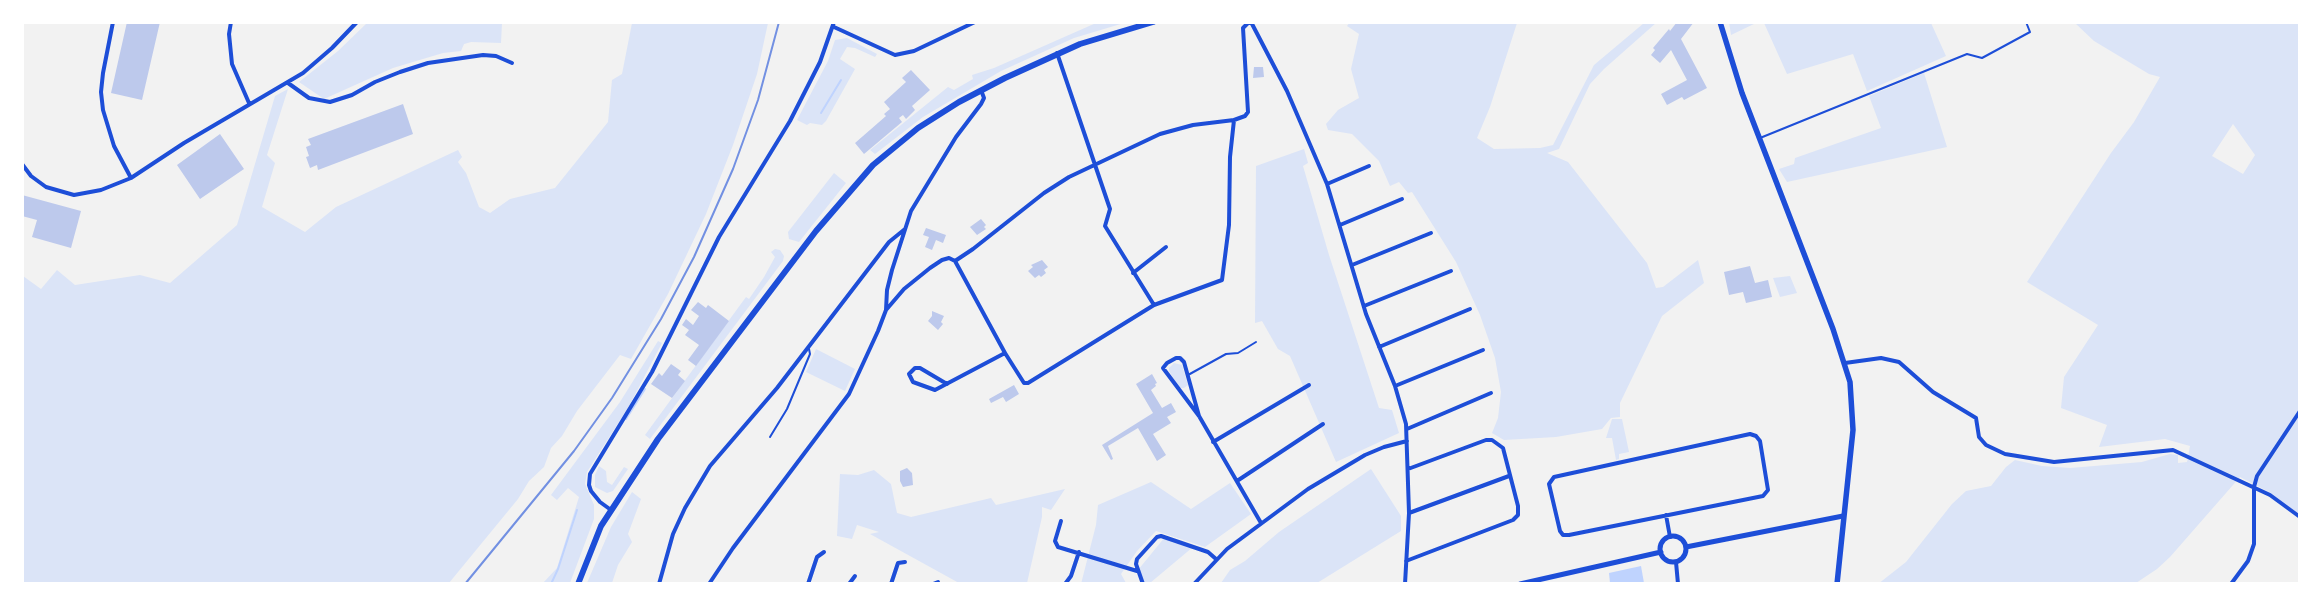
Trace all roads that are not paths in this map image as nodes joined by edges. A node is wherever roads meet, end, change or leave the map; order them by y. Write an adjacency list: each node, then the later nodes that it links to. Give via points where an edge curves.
1 (113, 22): 20 (street, via 103,73 103,110 114,146)
2 (231, 22): 14 (street, via 232,64)
3 (357, 22): 12 (street, via 323,57)
4 (975, 22): 9 (street, via 914,50 895,55)
5 (1153, 22): 10 (main road)
6 (1250, 22): 15 (street, via 1243,28 1248,112); 21 (street, via 1281,78)
7 (1720, 22): 16 (main road)
8 (2026, 22): 16 (lane, via 2030,32 1982,58 1967,54)
9 (834, 24): 57 (street, via 820,62 790,121 719,238 652,372 590,474 591,491)
10 (1057, 53): 13 (main road); 17 (street)
11 (512, 63): 12 (street, via 483,55 428,63 330,102 309,98)
12 (288, 82): 14 (street)
13 (981, 90): 24 (street, via 984,98 981,104 956,136 911,211); 57 (main road, via 918,128 860,179 822,223 695,389)
14 (249, 103): 20 (street)
15 (1234, 120): 17 (street, via 1176,129); 31 (street, via 1229,226 1222,280)
16 (1760, 138): 40 (main road)
17 (1095, 163): 27 (street, via 1044,193); 30 (street, via 1110,209 1105,226)
18 (22, 164): 20 (street, via 46,187 74,195 101,190)
19 (1369, 166): 21 (street)
20 (131, 178)
21 (1327, 184): 23 (street)
22 (1402, 199): 23 (street)
23 (1340, 225): 28 (street)
24 (905, 229): 34 (street, via 890,277); 36 (street, via 889,242)
25 (1431, 233): 28 (street)
26 (1166, 247): 30 (street)
27 (955, 261): 34 (street, via 949,258 930,268 904,289); 39 (street)
28 (1352, 265): 32 (street)
29 (1451, 271): 32 (street)
30 (1133, 273): 31 (street)
31 (1154, 305): 39 (street, via 1028,383 1024,383)
32 (1364, 306): 37 (street)
33 (1470, 309): 37 (street)
34 (886, 310): 77 (street, via 842,406 732,548)
35 (1256, 342): 41 (lane)
36 (809, 346): 50 (lane, via 810,354 787,409); 76 (street, via 700,481 673,534)
37 (1379, 347): 44 (street)
38 (1483, 350): 44 (street)
39 (1005, 353): 42 (street)
40 (1845, 363): 56 (street, via 1881,358 1900,362 1933,392 1976,418 1980,438 1986,445 2005,454 2054,462 2173,450); 60 (main road, via 1851,388 1854,430)
41 (1188, 375): 47 (street); 47 (street, via 1180,358 1167,363 1164,368)
42 (947, 384): 42 (street, via 920,368 915,368 910,374 913,382 931,390)
43 (1309, 385): 52 (street)
44 (1395, 386): 49 (street)
45 (1492, 393): 49 (street)
46 (2300, 411): 56 (street, via 2257,476)
47 (1199, 416): 52 (street)
48 (1323, 424): 55 (street)
49 (1407, 429): 51 (street)
50 (770, 437)
51 (1407, 441): 53 (street); 63 (street, via 1384,447 1341,468)
52 (1213, 442): 55 (street)
53 (1408, 469): 54 (street, via 1492,440 1503,448); 58 (street)
54 (1509, 476): 58 (street); 70 (street, via 1518,506 1518,515 1513,520)
55 (1237, 481): 63 (street)
56 (2254, 487): 61 (street); 88 (street, via 2254,544 2248,561)
57 (611, 510): 75 (main road, via 592,546)
58 (1409, 513): 70 (street)
59 (1666, 515): 59 (street, via 1765,495 1768,490 1758,438 1750,434 1557,476 1550,481 1563,535); 64 (street)
60 (1843, 516): 65 (street); 87 (main road)
61 (2300, 517)
62 (1061, 521): 67 (street, via 1056,545)
63 (1262, 523): 69 (street)
64 (1670, 537): 65 (street, via 1682,540); 68 (street, via 1662,543)
65 (1686, 547): 72 (street, via 1684,556)
66 (824, 552): 78 (street, via 817,557)
67 (1079, 552): 73 (street); 81 (street)
68 (1661, 552): 72 (street, via 1665,559); 85 (street)
69 (1216, 559): 73 (street, via 1208,552 1161,536 1137,560); 83 (street)
70 (1406, 561): 84 (street)
71 (904, 562): 80 (street, via 898,563)
72 (1676, 562): 86 (street)
73 (1137, 571): 82 (street)
74 (855, 576): 79 (street)
75 (578, 584)
76 (659, 584)
77 (709, 584)
78 (808, 584)
79 (849, 584)
80 (891, 584)
81 (1065, 584)
82 (1143, 584)
83 (1194, 584)
84 (1404, 584)
85 (1520, 584)
86 (1678, 584)
87 (1838, 584)
88 (2231, 584)

